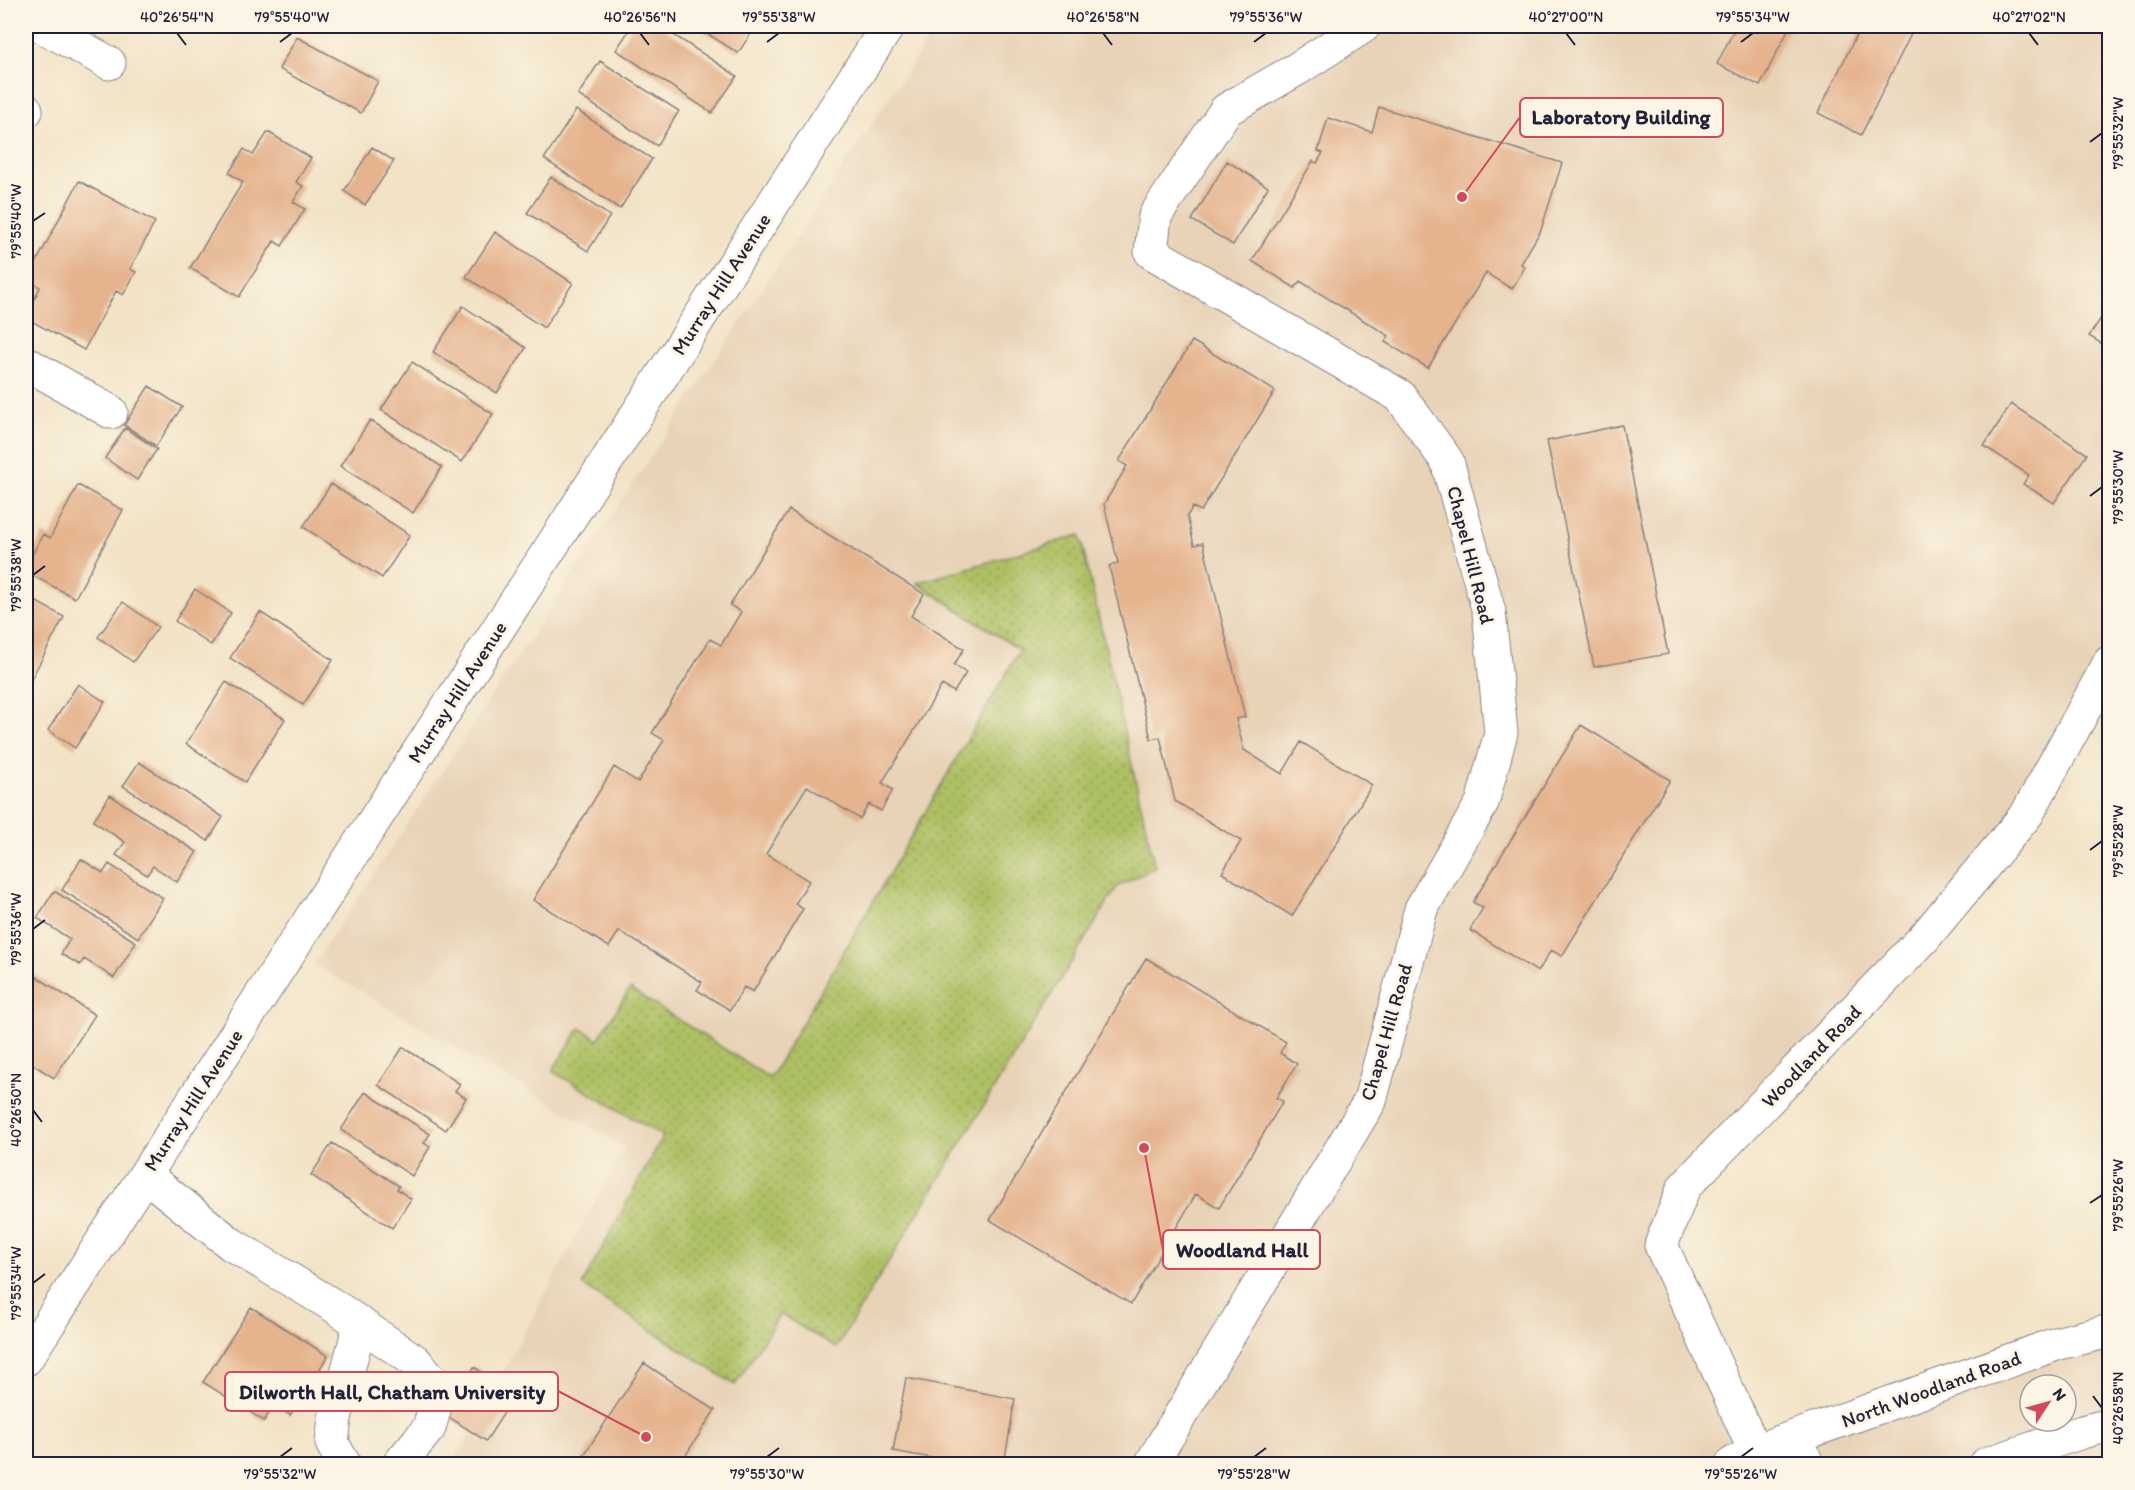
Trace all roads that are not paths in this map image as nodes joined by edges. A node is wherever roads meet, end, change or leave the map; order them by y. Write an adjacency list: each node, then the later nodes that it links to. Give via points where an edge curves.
1 (42, 26): 4 (street)
2 (888, 26): 8 (street, Murray Hill Avenue)
3 (1364, 26): 17 (street, Chapel Hill Road, via 1226,110 1155,216 1151,252 1400,396 1447,461 1490,612 1501,733 1482,803 1421,909 1370,1101)
4 (110, 63)
5 (26, 363): 6 (street)
6 (111, 412)
7 (2109, 662): 14 (street, Woodland Road, via 2027,814 1924,938 1684,1187 1661,1245)
8 (144, 1175): 9 (street, via 231,1244); 11 (street, Murray Hill Avenue)
9 (360, 1324): 15 (street, via 332,1443); 16 (street, via 415,1361 441,1389 429,1428)
10 (2109, 1332): 13 (street, North Woodland Road, via 2060,1343)
11 (26, 1359)
12 (2109, 1425): 18 (street)
13 (1801, 1451): 14 (street, North Woodland Road)
14 (1743, 1458)
15 (344, 1464)
16 (399, 1464)
17 (1150, 1464)
18 (1986, 1464)

